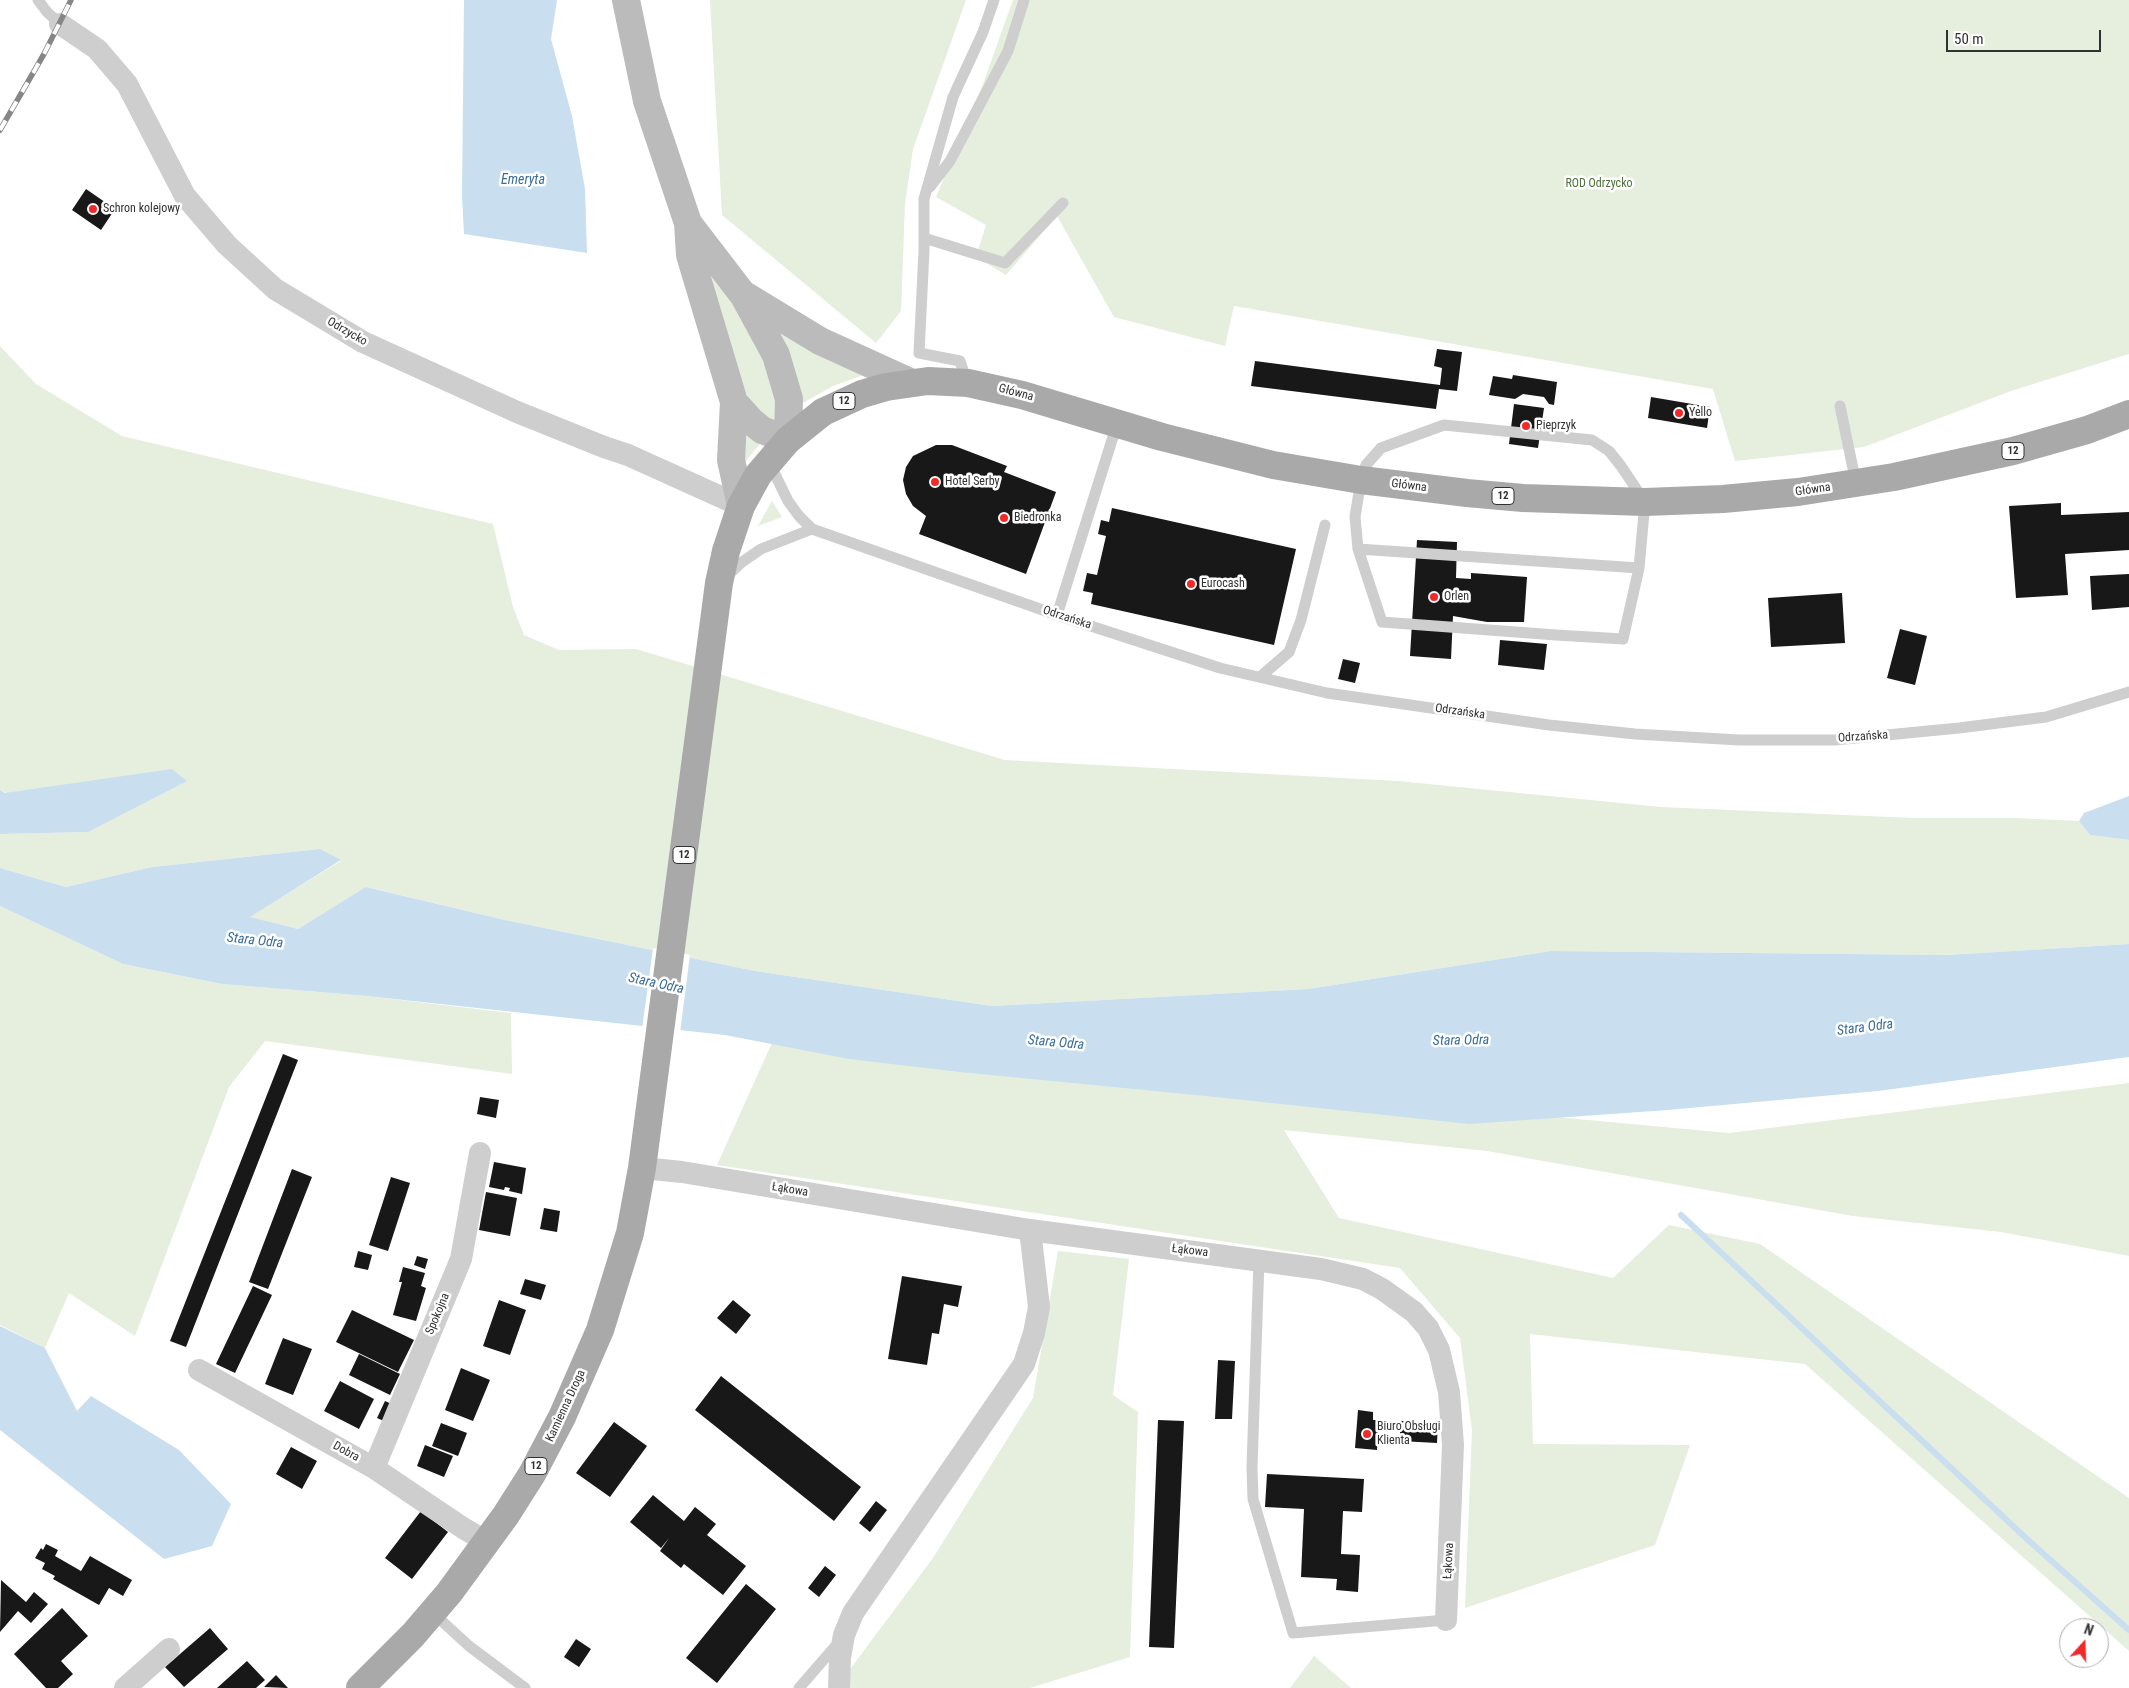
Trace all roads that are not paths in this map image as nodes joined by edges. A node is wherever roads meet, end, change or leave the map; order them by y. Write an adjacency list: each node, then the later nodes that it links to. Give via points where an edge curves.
1 (38, 0): 5 (lane)
2 (626, 0): 8 (main road, via 647,101)
3 (994, 0): 6 (lane, via 953,97)
4 (1024, 0): 6 (lane, via 1008,51 950,161)
5 (60, 24): 22 (street, Odrzycko, via 97,49 128,84 184,196 227,244 275,288 363,342 517,412 628,455)
6 (926, 191): 9 (lane)
7 (1063, 203): 9 (lane, via 1005,263)
8 (688, 223): 10 (main road); 13 (main road, via 690,255)
9 (924, 238): 12 (lane, via 919,353 960,361)
10 (744, 296): 11 (main road, via 820,341); 17 (main road, via 776,355 790,414)
11 (910, 382): 12 (main road, Główna / 12, via 945,380); 17 (main road, Główna / 12, via 843,401 823,412)
12 (968, 383): 16 (main road, Główna / 12, via 1022,394)
13 (734, 402): 17 (main road, via 762,430); 22 (main road, via 732,460)
14 (1840, 406): 20 (lane)
15 (2129, 414): 20 (main road, Główna / 12, via 2088,430 2013,451)
16 (1117, 424): 19 (main road, Główna / 12, via 1264,462); 28 (lane)
17 (788, 440): 18 (main road, Główna / 12)
18 (769, 461): 22 (main road, Główna / 12); 24 (lane, Odrzańska, via 788,501)
19 (1361, 480): 21 (main road, Główna / 12, via 1522,498); 21 (lane, via 1366,465 1381,448 1444,424 1592,440 1609,451); 25 (lane, via 1355,517)
20 (1856, 484): 21 (main road, Główna / 12, via 1724,499)
21 (1645, 502): 26 (lane)
22 (741, 506): 27 (main road, 12)
23 (1325, 525): 29 (lane, via 1289,652)
24 (812, 529): 27 (lane, via 761,549); 28 (lane, Odrzańska)
25 (1358, 549): 26 (lane); 26 (lane, via 1382,622 1556,635 1624,639)
26 (1638, 568)
27 (719, 584): 32 (main road, Kamienna Droga / 12)
28 (1057, 615): 29 (lane, Odrzańska, via 1220,668)
29 (1260, 677): 30 (lane, Odrzańska, via 1327,693 1549,724 1635,734 1739,740 1844,739 2037,718)
30 (2129, 692)
31 (480, 1154): 36 (street, Spokojna, via 461,1259)
32 (642, 1168): 33 (street, Łąkowa); 37 (main road, Kamienna Droga / 12, via 628,1242 589,1358 542,1456)
33 (1030, 1230): 34 (street, Łąkowa); 40 (street, via 1040,1307 1024,1364 858,1606)
34 (1259, 1260): 39 (street, Łąkowa, via 1363,1279 1401,1300 1428,1328 1444,1370 1452,1428); 39 (lane, via 1253,1498 1293,1633)
35 (199, 1370): 36 (street, Dobra)
36 (374, 1468): 37 (street, Dobra)
37 (488, 1542): 38 (main road, Kamienna Droga / 12)
38 (433, 1613): 43 (main road, Kamienna Droga / 12); 44 (lane, via 469,1646)
39 (1446, 1620)
40 (844, 1635): 45 (lane); 46 (street)
41 (169, 1649): 42 (street)
42 (125, 1688)
43 (360, 1688)
44 (525, 1688)
45 (799, 1688)
46 (839, 1688)

